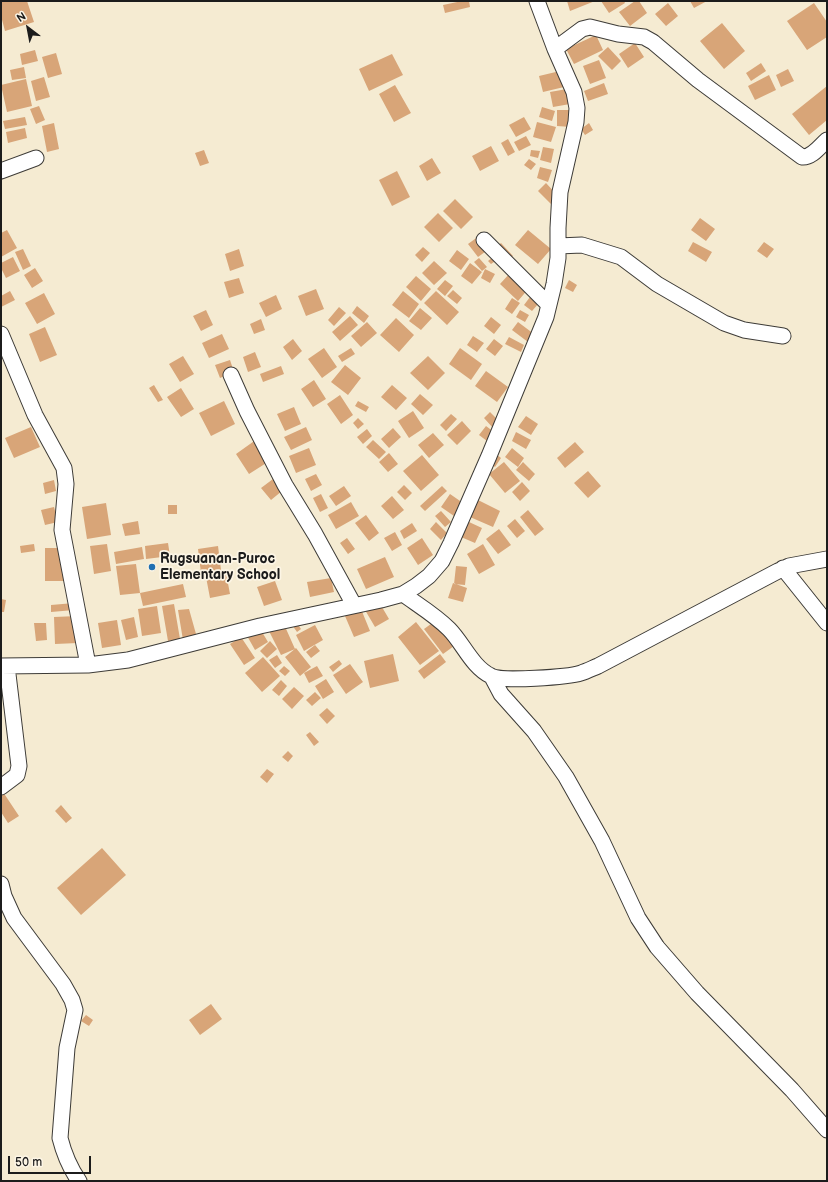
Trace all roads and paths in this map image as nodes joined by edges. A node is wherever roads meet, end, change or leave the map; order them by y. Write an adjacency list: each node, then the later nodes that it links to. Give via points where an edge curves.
1 (537, 1): 2 (street)
2 (555, 49): 3 (street, via 582,29 590,28 644,37 654,42 698,80 802,157 811,155); 7 (street, via 574,92 577,108 575,129 560,192)
3 (827, 140)
4 (36, 158): 5 (street)
5 (1, 171)
6 (484, 240): 8 (street)
7 (558, 246): 8 (street); 10 (street, via 582,246 621,257 657,284 724,324)
8 (549, 305): 14 (street, via 510,405 442,561 429,576)
9 (1, 334): 17 (street, via 35,415 64,468 66,484 62,530)
10 (783, 336)
11 (231, 375): 15 (street, via 282,480)
12 (827, 559): 13 (street)
13 (783, 568): 16 (street); 19 (street, via 582,673 564,676)
14 (403, 594): 15 (street); 19 (street, via 440,621 474,662)
15 (354, 605): 17 (street, via 128,660)
16 (827, 624)
17 (88, 665): 18 (street)
18 (4, 666): 20 (street, via 19,766 16,775)
19 (492, 677): 22 (street, via 501,694 534,731 566,778 602,841 638,918 657,947)
20 (1, 787)
21 (1, 884): 23 (street, via 14,918 63,984 74,1005 74,1018 67,1048 60,1138 68,1163)
22 (827, 1130)
23 (79, 1181)

